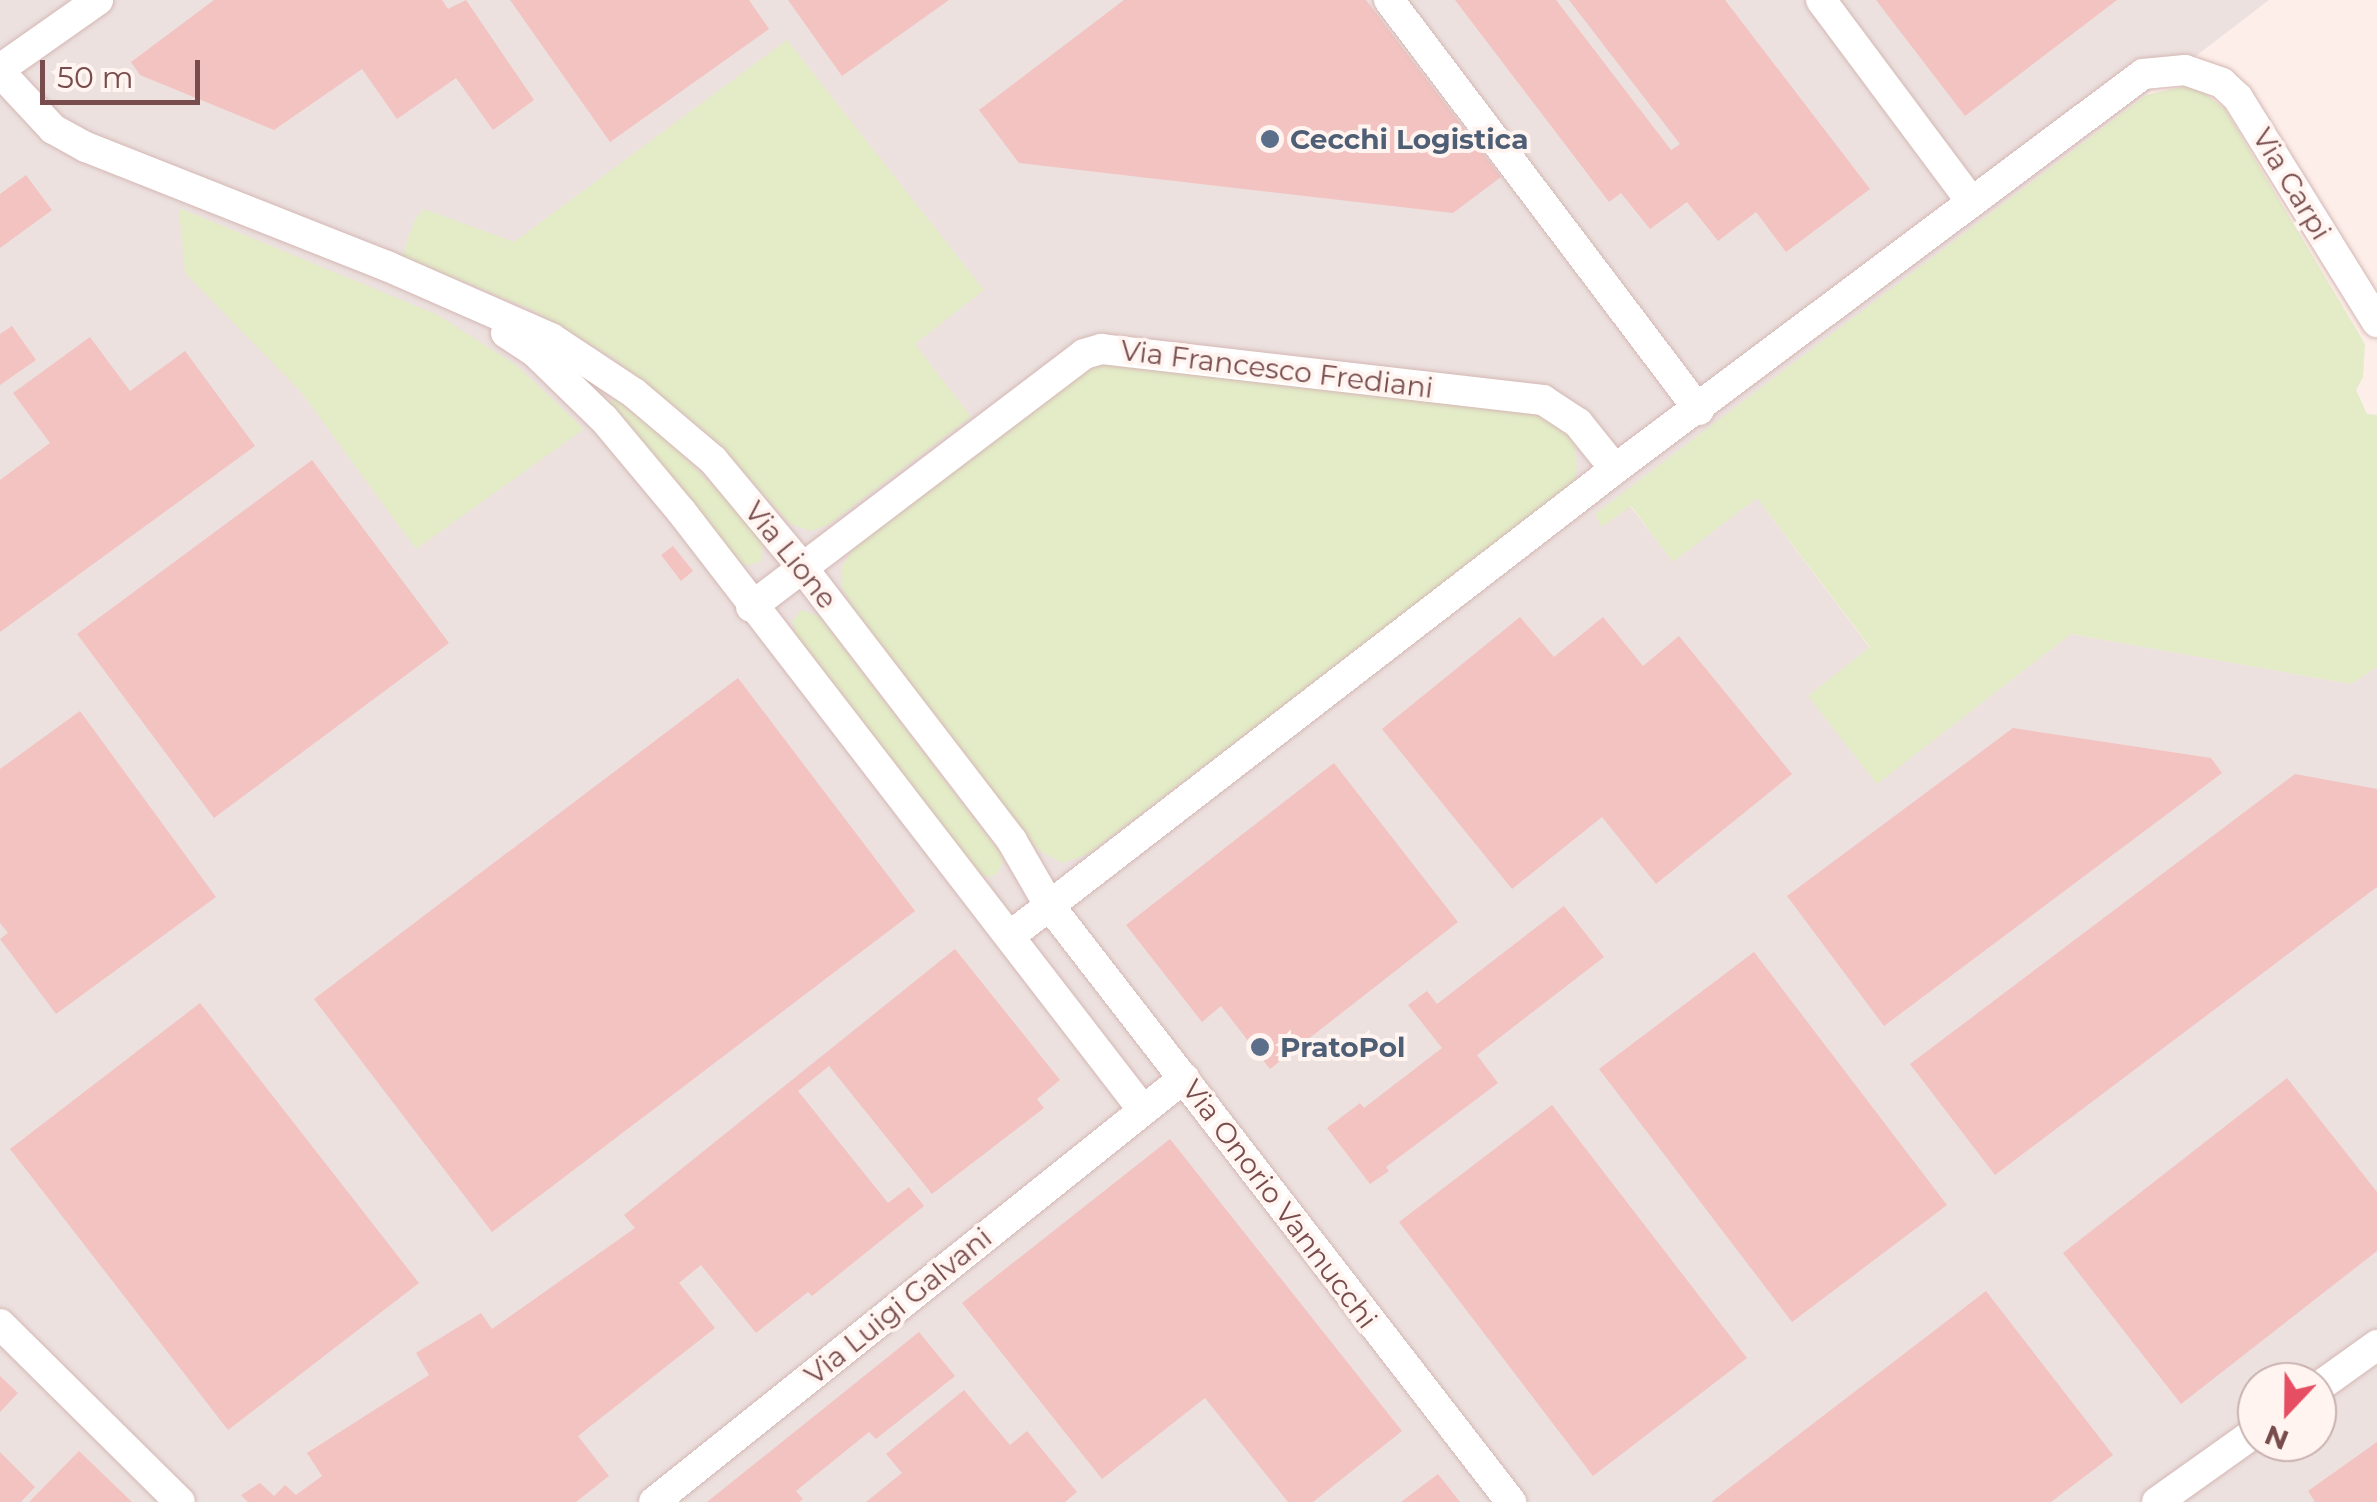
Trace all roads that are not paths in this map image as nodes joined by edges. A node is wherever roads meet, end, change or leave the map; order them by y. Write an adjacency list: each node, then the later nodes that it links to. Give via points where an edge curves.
1 (98, 0): 4 (street)
2 (1389, 0): 8 (street)
3 (1821, 0): 5 (street)
4 (0, 70): 6 (street, Via Lione, via 53,130 86,147)
5 (1971, 201): 7 (street, Via Carpi, via 2143,74 2185,70 2222,83 2238,98); 8 (street)
6 (450, 296): 10 (street, Via Lione, via 551,338 634,394 713,460); 11 (street, Via Lione, via 535,352 604,419)
7 (2377, 322)
8 (1699, 410): 9 (street)
9 (1615, 469): 10 (street, Via Francesco Frediani, via 1578,424 1543,400 1102,349 1084,354); 12 (street)
10 (802, 567): 11 (street, Via Francesco Frediani); 12 (street, Via Lione, via 1012,841)
11 (751, 606): 13 (street, Via Lione)
12 (1049, 905): 13 (street); 14 (street, Via Onorio Vannucchi)
13 (1010, 936): 15 (street, Via Onorio Vannucchi)
14 (1184, 1078): 15 (street, Via Luigi Galvani); 22 (street, Via Onorio Vannucchi)
15 (1142, 1110): 21 (street, Via Luigi Galvani)
16 (0, 1324): 20 (street)
17 (2377, 1345): 18 (street)
18 (2337, 1374)
19 (2237, 1444): 23 (street)
20 (180, 1502)
21 (654, 1502)
22 (1511, 1502)
23 (2157, 1502)

